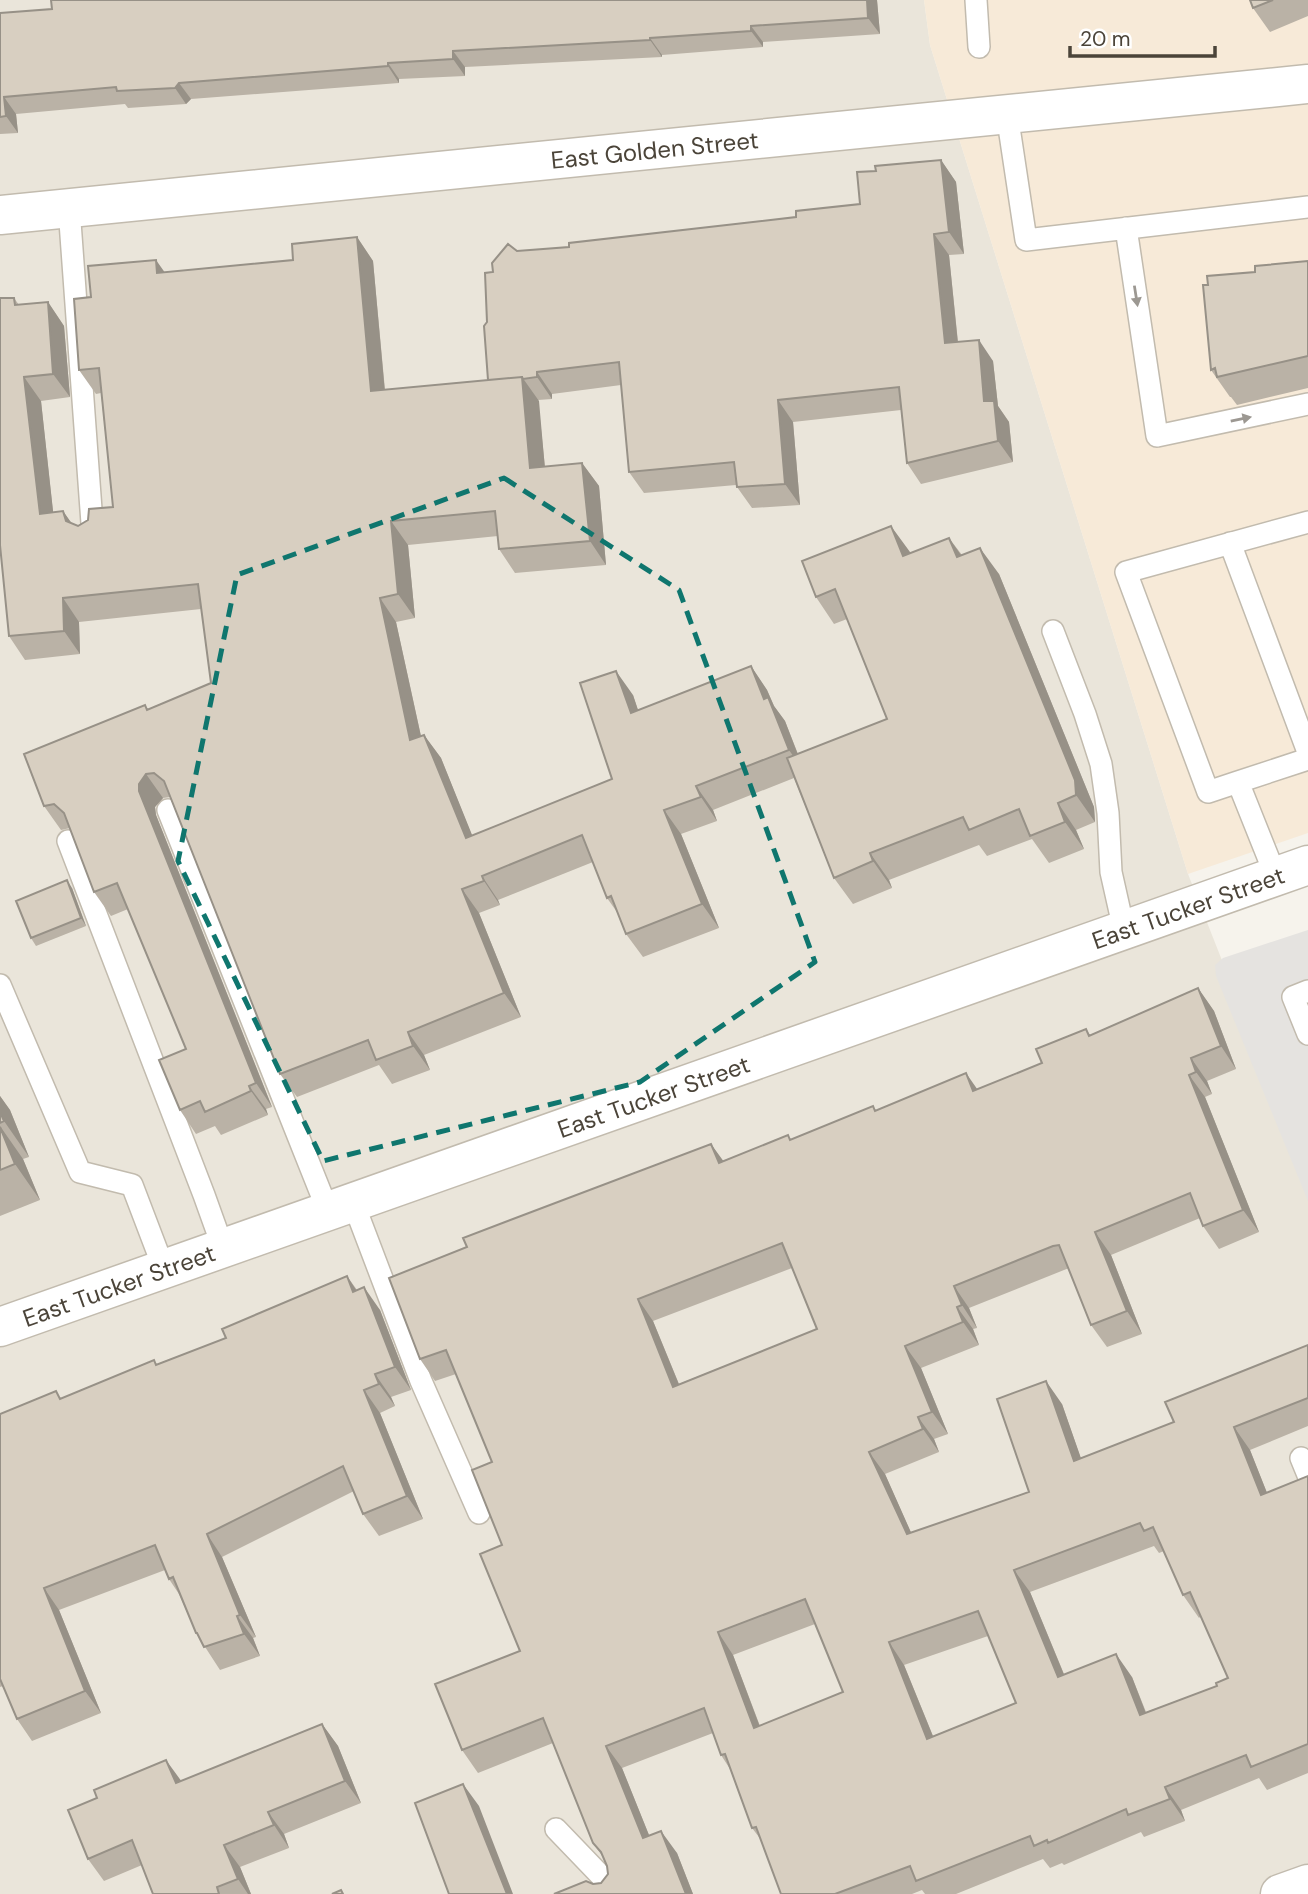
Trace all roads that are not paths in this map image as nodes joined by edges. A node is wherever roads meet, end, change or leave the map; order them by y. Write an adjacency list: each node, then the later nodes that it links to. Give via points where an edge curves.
1 (976, 0): 2 (lane)
2 (979, 47)
3 (1308, 84): 4 (street, East Golden Street)
4 (1007, 114): 6 (street, East Golden Street); 8 (lane, via 1026,240)
5 (1308, 207): 8 (lane)
6 (69, 208): 7 (street, East Golden Street); 11 (lane)
7 (0, 215)
8 (1126, 228): 9 (lane, one-way to 9, via 1157,436)
9 (1308, 404)
10 (1308, 522): 12 (lane)
11 (93, 537)
12 (1230, 543): 14 (lane); 16 (lane, via 1126,572 1208,792)
13 (1053, 631): 20 (lane, via 1101,764 1111,872)
14 (1308, 752)
15 (1308, 759): 16 (lane)
16 (1238, 782): 19 (lane)
17 (168, 810): 24 (lane)
18 (68, 841): 25 (lane)
19 (1292, 871): 20 (street, East Tucker Street)
20 (1124, 930): 24 (street, East Tucker Street)
21 (0, 985): 26 (lane, via 80,1172 132,1185)
22 (1308, 991): 23 (lane, via 1293,997)
23 (1308, 1034)
24 (340, 1206): 25 (street, East Tucker Street); 28 (lane)
25 (223, 1248): 26 (street, East Tucker Street)
26 (164, 1269): 27 (street, East Tucker Street)
27 (0, 1326)
28 (479, 1513)
29 (556, 1829): 31 (lane, via 605,1880)
30 (1308, 1884): 32 (street)
31 (611, 1894)
32 (1280, 1894)

